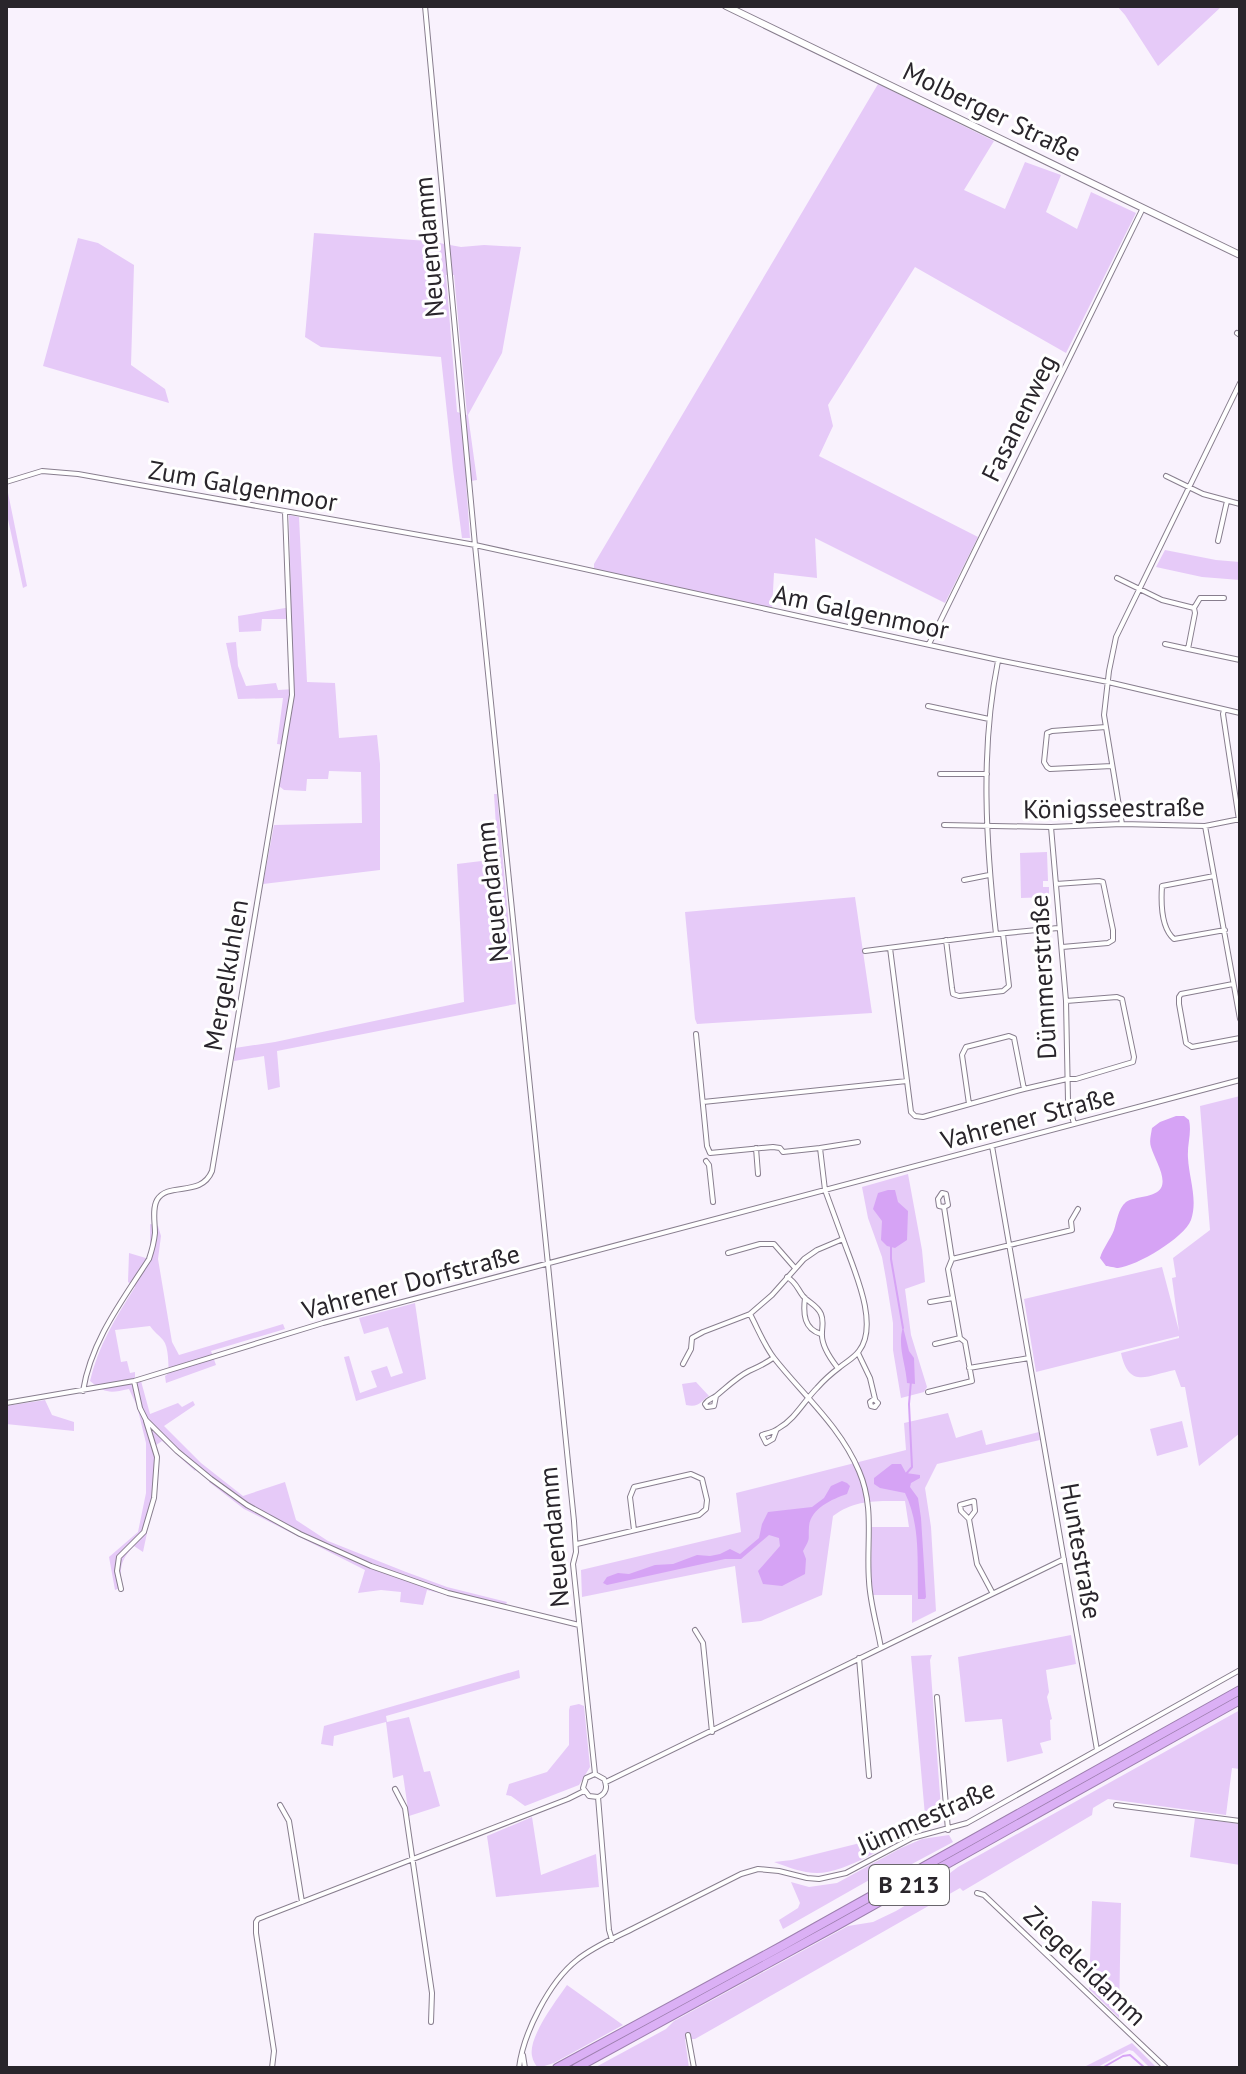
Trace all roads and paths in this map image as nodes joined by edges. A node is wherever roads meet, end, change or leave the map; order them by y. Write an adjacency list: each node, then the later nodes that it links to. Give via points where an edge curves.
1 (425, 6): 13 (street, Neuendamm)
2 (726, 6): 3 (main road, Molberger Straße)
3 (1143, 208): 4 (main road, Molberger Straße); 18 (street, Fasanenweg)
4 (1240, 255)
5 (1240, 383): 8 (street)
6 (1166, 476): 8 (street)
7 (6, 482): 11 (street, Zum Galgenmoor, via 42,471 78,474)
8 (1189, 488): 9 (street); 15 (street)
9 (1227, 501): 10 (street); 12 (street)
10 (1240, 504)
11 (285, 512): 13 (street, Zum Galgenmoor); 93 (street, Mergelkuhlen, via 292,695 212,1171 201,1186 172,1191 156,1202 149,1259 105,1327)
12 (1218, 541)
13 (475, 545): 18 (street, Am Galgenmoor); 76 (street, Neuendamm)
14 (1117, 578): 15 (street)
15 (1140, 589): 17 (street); 23 (street, via 1116,637)
16 (1224, 598): 17 (street, via 1200,598)
17 (1194, 608): 20 (street)
18 (929, 644): 21 (street, Am Galgenmoor)
19 (1165, 644): 20 (street)
20 (1188, 649): 22 (street)
21 (998, 660): 23 (street, Am Galgenmoor); 27 (street)
22 (1240, 660)
23 (1108, 682): 25 (street, Am Galgenmoor); 28 (street)
24 (928, 706): 27 (street)
25 (1224, 710): 26 (street, Am Galgenmoor); 32 (street)
26 (1240, 713)
27 (989, 719): 31 (street)
28 (1106, 727): 29 (street); 29 (street, via 1047,733 1044,762 1050,769)
29 (1112, 766): 33 (street)
30 (940, 774): 31 (street)
31 (987, 774): 36 (street)
32 (1239, 819): 35 (street, Königsseestraße)
33 (1122, 824): 35 (street, Königsseestraße); 37 (street, Königsseestraße)
34 (944, 825): 36 (street, Königsseestraße)
35 (1205, 826): 39 (street)
36 (987, 827): 37 (street, Königsseestraße); 38 (street)
37 (1051, 827): 41 (street, Dümmerstraße)
38 (989, 875): 40 (street); 44 (street)
39 (1214, 876): 43 (street); 43 (street, via 1162,886 1165,921 1174,939)
40 (964, 880)
41 (1056, 884): 42 (street, Dümmerstraße); 47 (street, via 1103,882 1113,930 1108,943)
42 (1058, 928): 45 (street); 47 (street, Dümmerstraße)
43 (1225, 930): 50 (street)
44 (996, 934): 45 (street); 46 (street)
45 (1003, 934): 46 (street, via 1009,986 959,996 953,994)
46 (946, 940): 48 (street)
47 (1062, 947): 51 (street, Dümmerstraße)
48 (890, 948): 49 (street); 57 (street)
49 (865, 951)
50 (1233, 984): 52 (street); 54 (street, via 1181,994 1179,1004 1186,1043 1192,1047)
51 (1066, 1001): 55 (street, Dümmerstraße); 55 (street, via 1122,999 1134,1057 1128,1065)
52 (1240, 1019)
53 (696, 1034): 59 (street)
54 (1240, 1038)
55 (1067, 1079): 58 (street); 61 (street, Dümmerstraße)
56 (1240, 1080): 61 (street, Vahrener Straße)
57 (907, 1081): 59 (street); 60 (street, via 915,1116)
58 (1024, 1089): 60 (street); 60 (street, via 1014,1038 980,1043 963,1050)
59 (703, 1102): 64 (street, via 710,1153)
60 (969, 1104)
61 (1074, 1125): 63 (street, Vahrener Straße)
62 (858, 1142): 65 (street)
63 (991, 1145): 68 (street, Vahrener Straße); 73 (street, Huntestraße)
64 (756, 1148): 65 (street); 67 (street)
65 (820, 1148): 68 (street)
66 (706, 1161): 69 (street)
67 (758, 1174)
68 (825, 1190): 72 (street); 76 (street, Vahrener Dorfstraße)
69 (713, 1202)
70 (944, 1207): 75 (street)
71 (1078, 1209): 73 (street, via 1072,1230)
72 (843, 1239): 77 (street, via 817,1250); 86 (street, via 867,1320)
73 (1008, 1246): 75 (street); 88 (street, Huntestraße)
74 (728, 1253): 77 (street, via 774,1244)
75 (952, 1259): 80 (street, via 948,1269)
76 (547, 1263): 92 (street, Vahrener Dorfstraße); 103 (street, Neuendamm)
77 (795, 1268): 78 (street)
78 (787, 1277): 79 (street); 82 (street)
79 (805, 1298): 83 (street, via 822,1316); 83 (street, via 805,1321)
80 (953, 1298): 81 (street); 84 (street)
81 (930, 1302)
82 (750, 1314): 87 (street); 89 (street, via 692,1338)
83 (821, 1334): 90 (street)
84 (960, 1338): 85 (street); 91 (street)
85 (935, 1344)
86 (858, 1353): 90 (street); 97 (street)
87 (774, 1358): 95 (street); 96 (street)
88 (1029, 1358): 91 (street); 104 (street, Huntestraße)
89 (683, 1364)
90 (837, 1368): 96 (street)
91 (969, 1368): 94 (street, via 972,1381)
92 (134, 1381): 93 (street, Vahrener Dorfstraße); 99 (street)
93 (83, 1391): 98 (street, Vahrener Dorfstraße)
94 (928, 1392)
95 (716, 1396)
96 (808, 1398): 100 (street); 109 (street, via 846,1446 865,1490 869,1580)
97 (875, 1399)
98 (6, 1403)
99 (146, 1420): 105 (street, via 157,1457 154,1498 144,1532 119,1557); 107 (street, via 211,1479 300,1534 448,1593)
100 (776, 1431)
101 (969, 1519): 101 (street, via 960,1505 974,1501 975,1511); 106 (street, via 977,1564)
102 (634, 1530): 102 (street, via 699,1515 707,1500 702,1479 691,1474 634,1487); 103 (street)
103 (576, 1544): 107 (street, Neuendamm)
104 (1064, 1559): 106 (street); 116 (street, Huntestraße)
105 (121, 1589)
106 (992, 1592): 109 (street)
107 (579, 1625): 117 (street, Neuendamm)
108 (695, 1630): 115 (street, via 703,1643)
109 (881, 1648): 110 (street)
110 (859, 1658): 115 (street); 118 (street)
111 (1240, 1670): 116 (street, Jümmestraße)
112 (1240, 1690): 128 (highway, B 213)
113 (937, 1697): 126 (street)
114 (1240, 1700): 138 (highway, B 213)
115 (712, 1732): 119 (street)
116 (1097, 1750): 126 (street, Jümmestraße)
117 (595, 1774): 119 (street); 121 (street, via 586,1778)
118 (869, 1776)
119 (606, 1782): 122 (street)
120 (395, 1789): 127 (street, via 405,1808)
121 (584, 1791): 122 (street); 127 (street)
122 (598, 1797): 132 (street)
123 (280, 1805): 131 (street, via 289,1821)
124 (1116, 1805): 125 (street)
125 (1240, 1821)
126 (948, 1830): 132 (street, Jümmestraße, via 912,1838 834,1877 758,1869 741,1874)
127 (413, 1859): 131 (street); 133 (street, via 432,1993)
128 (933, 1861): 129 (highway); 137 (highway, B 213)
129 (899, 1875)
130 (977, 1893): 140 (street, Ziegeleidamm)
131 (302, 1902): 135 (street, via 256,1922)
132 (612, 1940): 136 (street, via 575,1961 561,1977 522,2050)
133 (431, 2022)
134 (688, 2035): 139 (street)
135 (272, 2068)
136 (523, 2068)
137 (557, 2068)
138 (576, 2068)
139 (694, 2068)
140 (1166, 2068)

